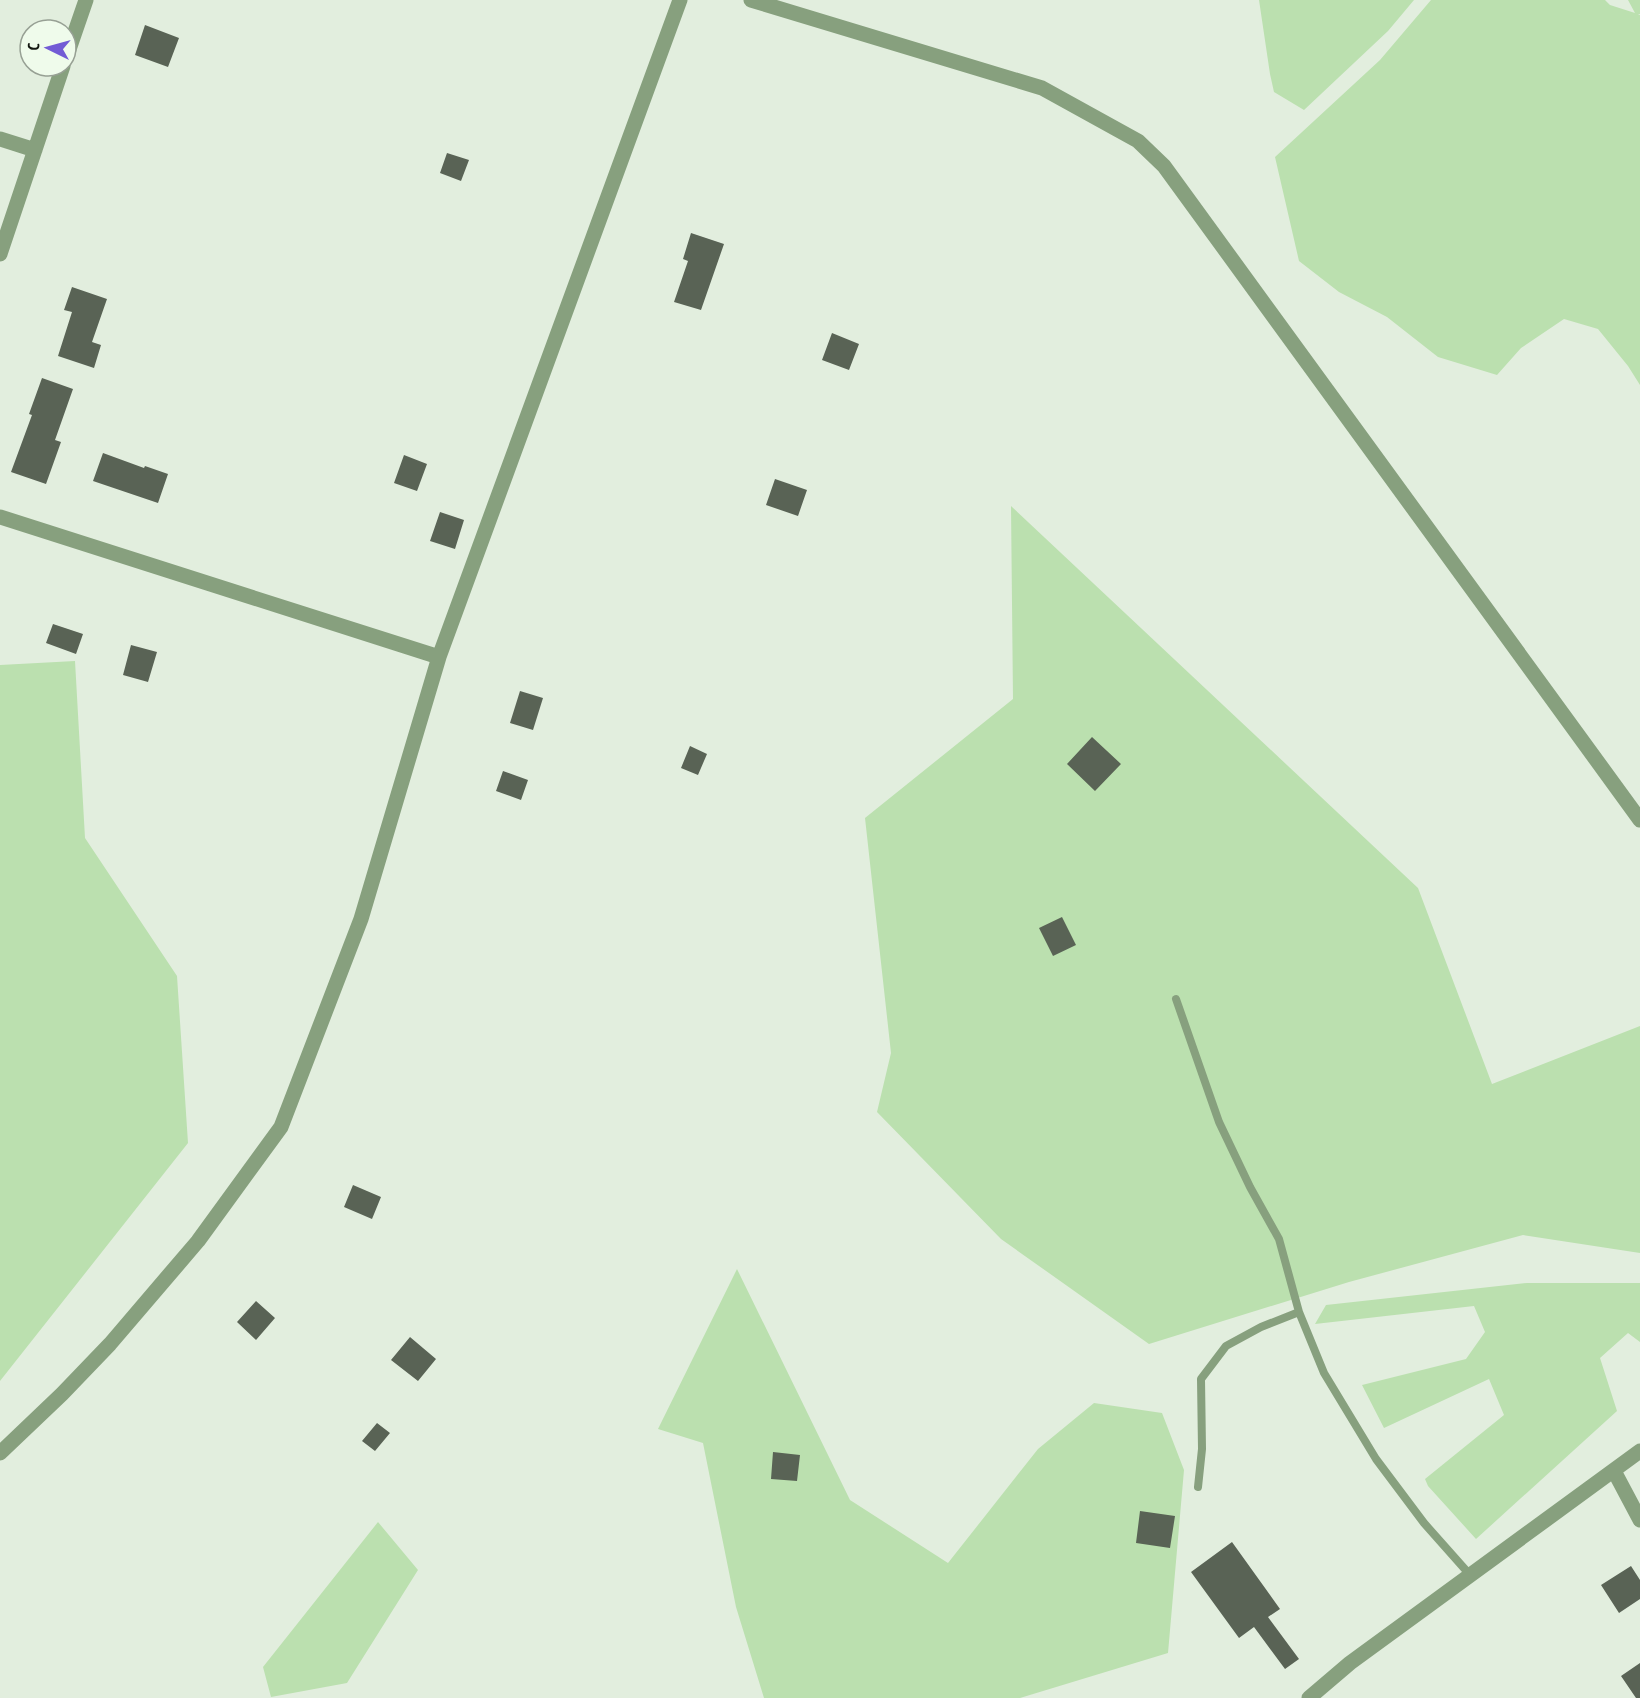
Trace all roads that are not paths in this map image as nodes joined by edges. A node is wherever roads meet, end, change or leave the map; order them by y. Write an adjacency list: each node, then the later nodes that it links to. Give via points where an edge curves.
1 (86, 0): 4 (street)
2 (680, 0): 10 (street)
3 (752, 0): 11 (street, via 1042,88 1138,141 1164,166)
4 (78, 23)
5 (59, 78): 7 (street)
6 (0, 139): 7 (street)
7 (35, 150): 8 (street)
8 (0, 254)
9 (0, 517): 10 (street)
10 (439, 657): 15 (street, via 361,920 281,1126 198,1241 110,1344)
11 (1640, 819)
12 (1176, 999): 13 (lane, via 1219,1122 1279,1239)
13 (1299, 1312): 17 (lane, via 1226,1346 1201,1379); 19 (lane, via 1324,1373 1376,1459 1424,1523)
14 (1640, 1451): 16 (street)
15 (0, 1453)
16 (1614, 1471): 18 (street); 19 (street)
17 (1198, 1487)
18 (1640, 1520)
19 (1471, 1576): 20 (street, via 1350,1663)
20 (1310, 1698)

